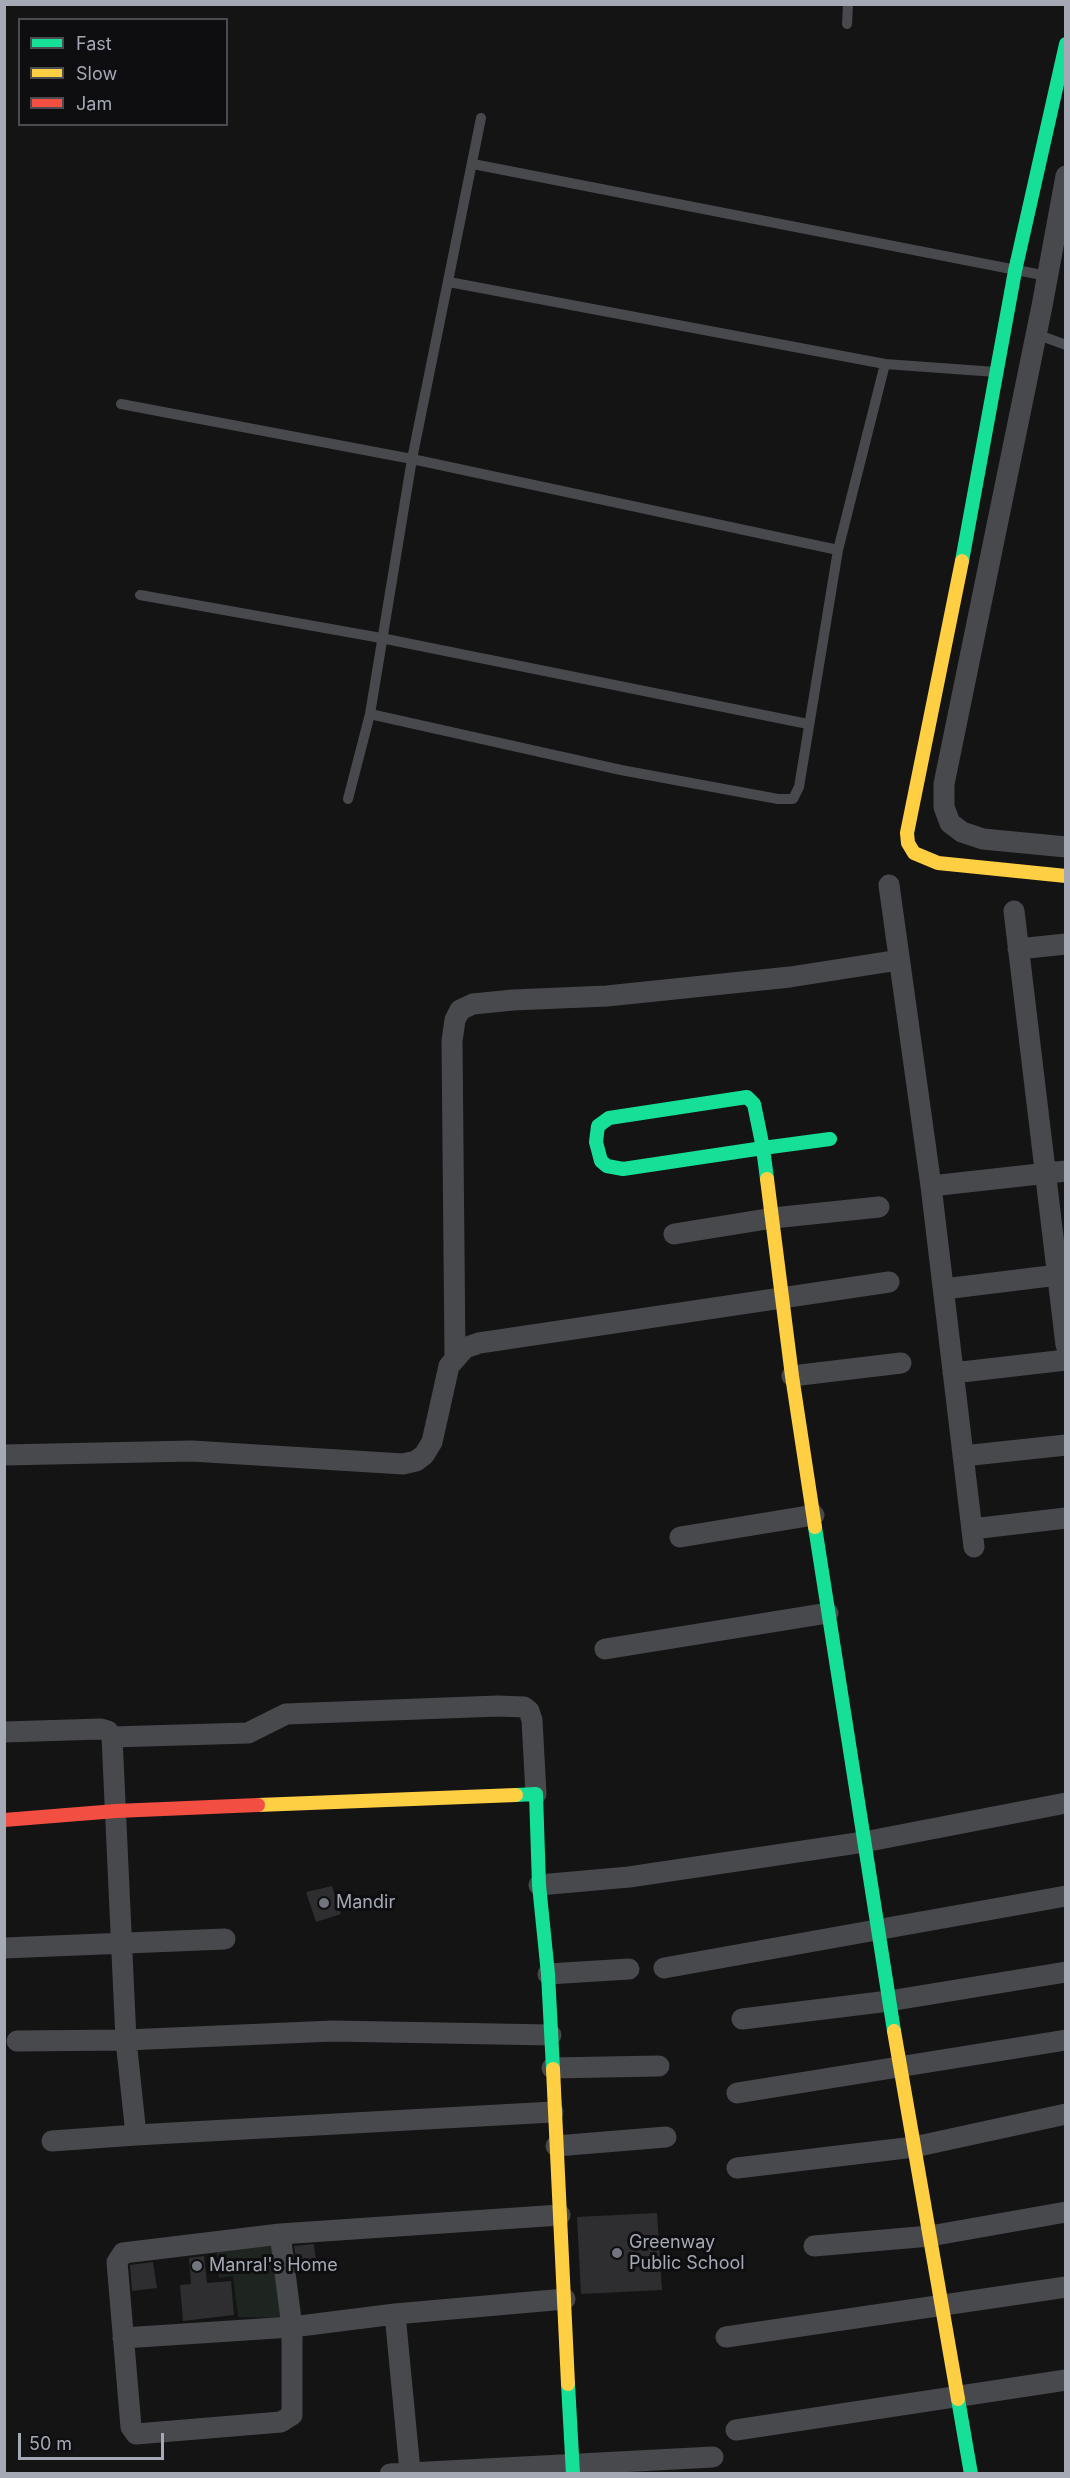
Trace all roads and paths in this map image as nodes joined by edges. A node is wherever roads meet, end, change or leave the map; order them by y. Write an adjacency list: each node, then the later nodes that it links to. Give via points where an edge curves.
1 (848, 4): 2 (lane)
2 (847, 24)
3 (1065, 44): 7 (street)
4 (482, 118): 5 (lane)
5 (473, 164): 7 (lane); 9 (lane)
6 (1065, 176): 8 (street)
7 (1015, 271): 8 (lane); 13 (street)
8 (1047, 276): 10 (street)
9 (449, 282): 12 (lane); 17 (lane)
10 (1036, 334): 11 (lane); 16 (street)
11 (1065, 345)
12 (885, 364): 13 (lane); 18 (lane)
13 (997, 372): 14 (street)
14 (992, 398): 16 (street); 26 (street, via 907,833 914,853 927,860)
15 (121, 404): 17 (lane)
16 (1022, 404): 24 (street, via 944,784 944,807 950,823 962,832)
17 (412, 459): 18 (lane); 20 (lane)
18 (838, 550): 22 (lane)
19 (140, 595): 20 (lane)
20 (381, 638): 21 (lane); 22 (lane)
21 (370, 714): 22 (lane, via 621,770 787,800 793,799 800,787); 23 (lane)
22 (808, 724)
23 (348, 799)
24 (1004, 841): 25 (street); 26 (street)
25 (1065, 847)
26 (1007, 870): 27 (street)
27 (1065, 876)
28 (888, 885): 32 (street)
29 (1014, 911): 31 (street)
30 (1065, 944): 31 (street)
31 (1018, 949): 35 (street)
32 (899, 960): 36 (street); 45 (street, via 790,977 607,996 513,1000 473,1004 460,1010 452,1041)
33 (830, 1139): 34 (street)
34 (763, 1148): 34 (street, via 754,1104 747,1097 609,1118 598,1126 596,1133 596,1151 601,1161 615,1169); 38 (street)
35 (1055, 1172): 36 (street); 40 (street)
36 (931, 1186): 42 (street)
37 (879, 1207): 38 (street)
38 (773, 1218): 39 (street); 43 (street)
39 (674, 1234)
40 (1061, 1275): 42 (street); 44 (street)
41 (889, 1282): 43 (street)
42 (944, 1289): 48 (street)
43 (781, 1299): 45 (street, via 479,1343); 49 (street)
44 (1065, 1346)
45 (455, 1356): 51 (street, via 449,1366 432,1442 424,1455 403,1464 192,1451)
46 (1065, 1360): 48 (street)
47 (901, 1363): 49 (street)
48 (953, 1373): 52 (street)
49 (792, 1376): 53 (street)
50 (1065, 1445): 52 (street)
51 (4, 1455)
52 (963, 1456): 54 (street, via 973,1538)
53 (814, 1515): 55 (street); 56 (street)
54 (1065, 1518)
55 (680, 1537)
56 (828, 1613): 57 (street); 64 (street)
57 (605, 1649)
58 (4, 1732): 59 (street, via 101,1729)
59 (112, 1737): 60 (street, via 248,1732 286,1714 524,1707 532,1720); 62 (street)
60 (536, 1794): 62 (street); 65 (street)
61 (1065, 1803): 64 (street)
62 (116, 1811): 63 (street); 69 (street)
63 (4, 1820)
64 (864, 1842): 65 (street, via 629,1878); 67 (street)
65 (539, 1885): 74 (street)
66 (1065, 1896): 67 (street)
67 (878, 1930): 71 (street); 75 (street)
68 (225, 1939): 69 (street)
69 (121, 1945): 70 (street); 78 (street)
70 (4, 1948)
71 (664, 1968)
72 (629, 1969): 74 (street)
73 (1065, 1972): 75 (street)
74 (548, 1974): 77 (street)
75 (889, 2001): 76 (street); 83 (street)
76 (742, 2019)
77 (551, 2035): 78 (street, via 333,2031); 82 (street)
78 (126, 2040): 80 (street); 87 (street)
79 (1065, 2040): 83 (street)
80 (16, 2041)
81 (658, 2066): 82 (street)
82 (552, 2068): 85 (street)
83 (902, 2068): 84 (street); 91 (street)
84 (737, 2092)
85 (553, 2112): 87 (street); 90 (street)
86 (1065, 2114): 91 (street)
87 (136, 2135): 89 (street)
88 (666, 2137): 90 (street)
89 (52, 2141)
90 (556, 2146): 94 (street)
91 (914, 2147): 92 (street); 96 (street)
92 (737, 2168)
93 (1065, 2212): 96 (street)
94 (560, 2215): 95 (street); 99 (street)
95 (280, 2234): 102 (street); 104 (street, via 123,2253 117,2262)
96 (930, 2236): 97 (street); 100 (street)
97 (814, 2246)
98 (1065, 2287): 100 (street)
99 (565, 2299): 101 (street); 109 (street)
100 (940, 2308): 103 (street); 106 (street)
101 (395, 2314): 102 (street); 110 (street)
102 (292, 2327): 104 (street); 104 (street, via 292,2408 288,2420 141,2435 131,2427)
103 (726, 2337)
104 (123, 2338)
105 (1065, 2380): 106 (street)
106 (957, 2394): 107 (street); 111 (street)
107 (736, 2430)
108 (713, 2457): 109 (street)
109 (573, 2468): 110 (street)
110 (400, 2472)
111 (971, 2474)

